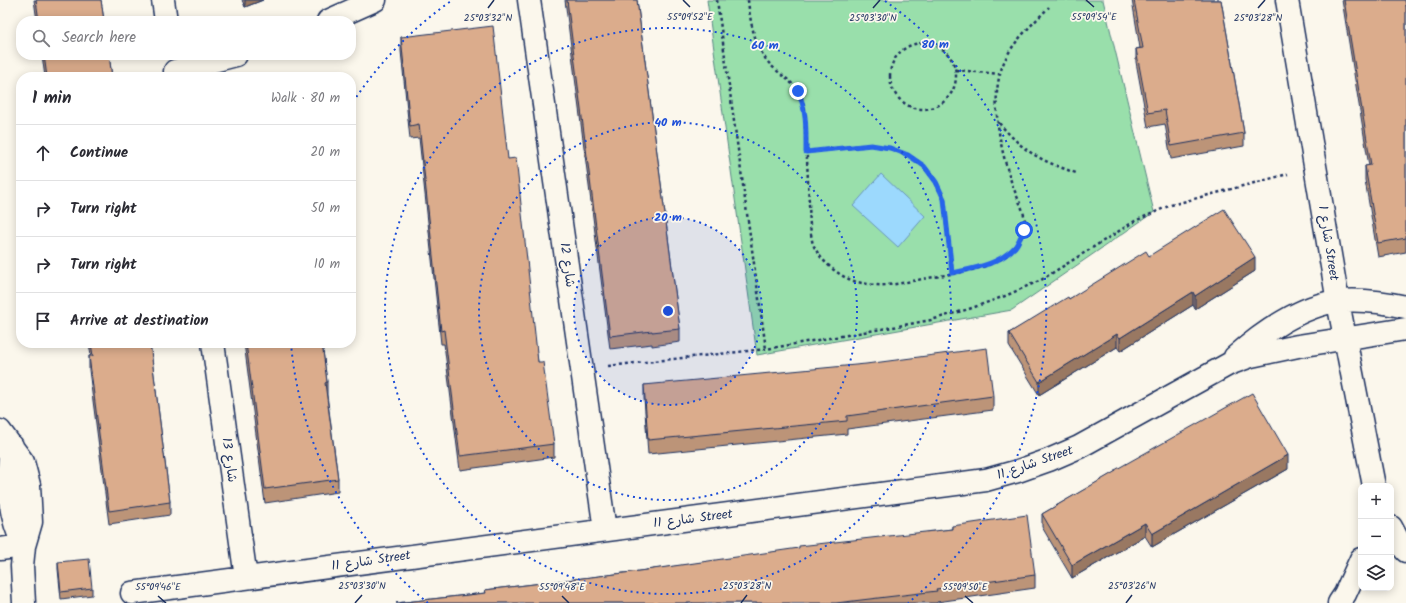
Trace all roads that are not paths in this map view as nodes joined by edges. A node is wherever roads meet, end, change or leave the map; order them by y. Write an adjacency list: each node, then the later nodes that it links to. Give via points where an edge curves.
1 (163, 0): 5 (street)
2 (375, 0): 6 (street)
3 (529, 0): 19 (street, شارع 12)
4 (1287, 0): 9 (street, شارع 1 Street)
5 (165, 16)
6 (339, 16)
7 (212, 60): 8 (street)
8 (174, 68)
9 (1338, 302): 10 (street, شارع 11 Street, via 1363,300); 12 (street, شارع 1 Street); 14 (street, شارع 11 Street, via 1314,307 1291,318 1248,346)
10 (1406, 306)
11 (1406, 329): 12 (street, شارع 11 Street)
12 (1345, 339): 14 (street, شارع 11 Street, via 1274,351); 16 (street, شارع 1 Street)
13 (214, 348): 25 (street, شارع 13)
14 (1228, 364): 19 (street, شارع 11 Street, via 1079,447 1018,471 986,480)
15 (4, 442): 21 (street, via 12,514)
16 (1373, 483)
17 (1394, 518): 18 (street)
18 (1406, 526)
19 (605, 530): 25 (street, شارع 11 Street)
20 (1394, 533): 23 (street)
21 (24, 546): 22 (street); 27 (street)
22 (0, 549)
23 (1406, 551)
24 (1358, 566): 28 (street)
25 (246, 578): 26 (street, شارع 11 Street)
26 (132, 594)
27 (24, 603)
28 (1338, 603)

